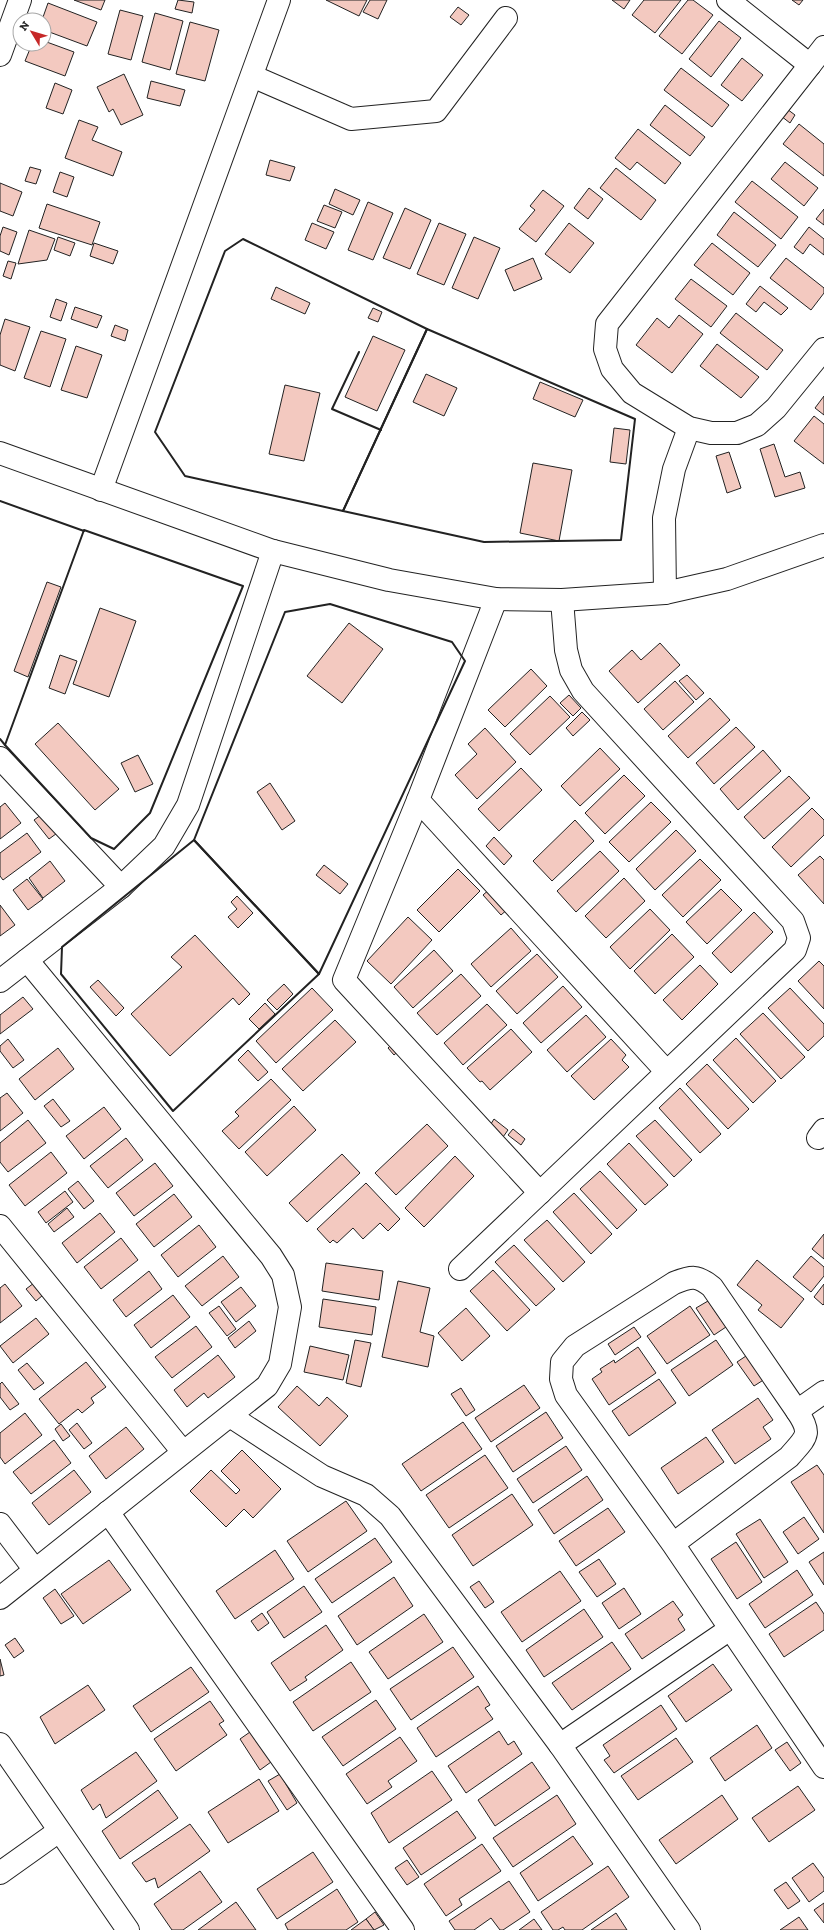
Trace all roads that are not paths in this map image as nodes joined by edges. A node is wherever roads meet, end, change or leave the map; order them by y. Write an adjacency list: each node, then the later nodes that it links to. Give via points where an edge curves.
1 (20, 0): 6 (street)
2 (279, 0): 8 (street)
3 (728, 0): 7 (street)
4 (506, 18): 8 (street, via 436,110 350,119)
5 (824, 47): 7 (street)
6 (0, 55)
7 (810, 65): 10 (street, via 607,324 605,349 612,369 632,393)
8 (252, 76): 12 (street)
9 (824, 349): 10 (street, via 776,408 757,425 736,433 711,433)
10 (689, 428): 15 (street, via 674,469 664,518)
11 (0, 453): 12 (street)
12 (101, 490): 14 (street)
13 (824, 545): 15 (street, via 727,579)
14 (273, 551): 16 (street, via 389,580); 20 (street, via 188,805 164,846)
15 (665, 593): 17 (street)
16 (496, 599): 17 (street); 19 (street)
17 (562, 600): 23 (street, via 566,650 571,670 583,691 794,921 799,938 795,950)
18 (0, 758): 20 (street)
19 (418, 800): 23 (street); 24 (street, via 344,980)
20 (121, 887): 21 (street)
21 (27, 960): 22 (street); 29 (street, via 271,1256 282,1275 290,1306 280,1364 267,1386)
22 (0, 981)
23 (666, 1071): 24 (street)
24 (540, 1193): 26 (street)
25 (0, 1226): 30 (street)
26 (460, 1269)
27 (824, 1392): 28 (street)
28 (797, 1411): 33 (street, via 807,1430 804,1440 789,1457); 33 (street, via 712,1287 701,1278 689,1277 674,1283 575,1346 562,1362 561,1379 566,1395)
29 (230, 1416): 30 (street); 38 (street, via 322,1476 366,1495 390,1516)
30 (183, 1452): 31 (street)
31 (108, 1512): 34 (street); 43 (street)
32 (0, 1524): 34 (street)
33 (673, 1544): 36 (street)
34 (36, 1570): 35 (street)
35 (0, 1598)
36 (730, 1629): 38 (street); 39 (street)
37 (0, 1744): 40 (street)
38 (560, 1746): 44 (street)
39 (824, 1767)
40 (60, 1831): 41 (street); 42 (street)
41 (0, 1872)
42 (128, 1930)
43 (403, 1930)
44 (689, 1930)

